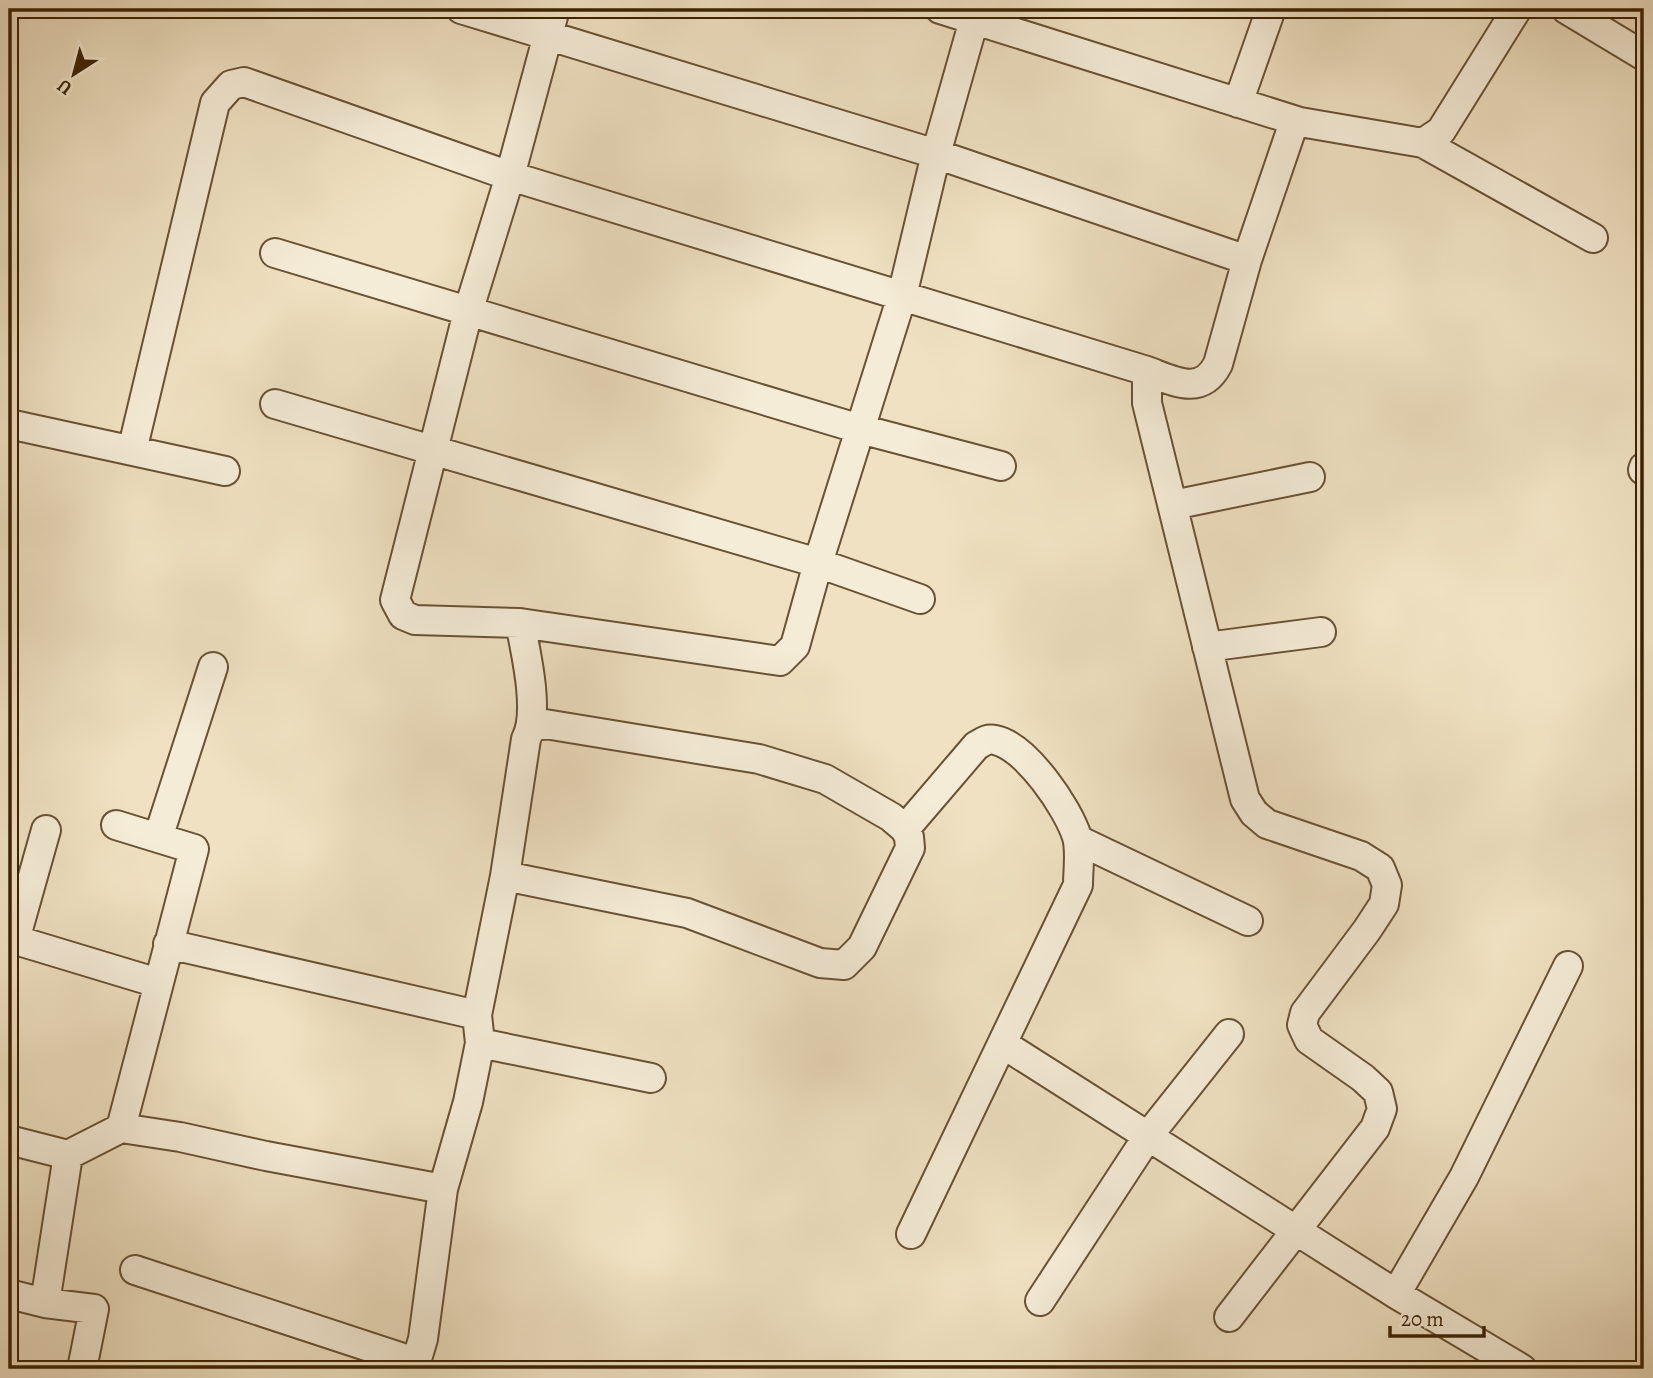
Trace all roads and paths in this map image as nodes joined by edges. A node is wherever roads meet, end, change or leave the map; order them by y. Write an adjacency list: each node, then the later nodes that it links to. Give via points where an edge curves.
1 (461, 9): 8 (street)
2 (555, 9): 8 (street)
3 (940, 9): 7 (street)
4 (1272, 9): 10 (street)
5 (1517, 9): 12 (street, via 1441,131)
6 (1566, 9): 9 (street)
7 (974, 20): 10 (street); 13 (street)
8 (548, 36): 13 (street); 14 (street)
9 (1644, 56)
10 (1238, 103): 11 (street)
11 (1300, 122): 12 (street); 17 (street, via 1292,128)
12 (1423, 143): 15 (street)
13 (936, 154): 17 (street); 18 (street)
14 (510, 176): 18 (street); 19 (street); 24 (street, via 244,82 231,85 215,103)
15 (1593, 238)
16 (275, 253): 19 (street)
17 (1247, 261): 20 (street, via 1212,375 1194,384)
18 (902, 296): 20 (street); 23 (street)
19 (468, 312): 23 (street); 25 (street)
20 (1147, 371): 29 (street, via 1147,403)
21 (275, 404): 25 (street)
22 (9, 424): 24 (street)
23 (860, 429): 26 (street); 30 (street)
24 (132, 451): 27 (street)
25 (431, 451): 30 (street); 32 (street, via 395,600 403,615 415,620)
26 (1002, 466)
27 (225, 471)
28 (1310, 477): 29 (street)
29 (1173, 505): 34 (street)
30 (818, 563): 31 (street); 32 (street, via 795,646 780,661)
31 (920, 599)
32 (520, 623): 36 (street, via 529,666)
33 (1321, 632): 34 (street)
34 (1207, 647): 57 (street, via 1245,799 1254,813 1266,824 1361,856 1380,868 1387,885 1384,904 1305,1013 1302,1025 1308,1040 1378,1092 1382,1109 1375,1128)
35 (213, 667): 40 (street)
36 (533, 727): 38 (street, via 545,724 759,759 825,779); 42 (street, via 526,739)
37 (116, 825): 40 (street)
38 (905, 829): 41 (street, via 986,739 998,740 1019,753 1051,788 1069,815); 42 (street, via 910,848 862,947 844,965 820,963 687,913)
39 (46, 830): 44 (street)
40 (158, 838): 45 (street, via 194,849)
41 (1078, 840): 43 (street); 50 (street, via 1077,885)
42 (505, 876): 48 (street)
43 (1248, 921)
44 (12, 939): 47 (street)
45 (168, 944): 47 (street); 48 (street)
46 (1568, 966): 61 (street, via 1464,1177)
47 (158, 983): 52 (street)
48 (479, 1029): 51 (street); 56 (street, via 468,1102)
49 (1228, 1034): 53 (street)
50 (1003, 1044): 53 (street); 58 (street)
51 (651, 1078)
52 (121, 1128): 55 (street); 56 (street)
53 (1148, 1136): 57 (street); 62 (street)
54 (9, 1140): 55 (street)
55 (68, 1155): 63 (street)
56 (443, 1189): 65 (street, via 423,1339)
57 (1297, 1230): 61 (street); 64 (street)
58 (911, 1234)
59 (135, 1270): 65 (street)
60 (9, 1294): 63 (street)
61 (1396, 1294): 67 (street)
62 (1040, 1301)
63 (45, 1303): 66 (street, via 94,1309)
64 (1230, 1317)
65 (414, 1366)
66 (82, 1369)
67 (1522, 1369)

